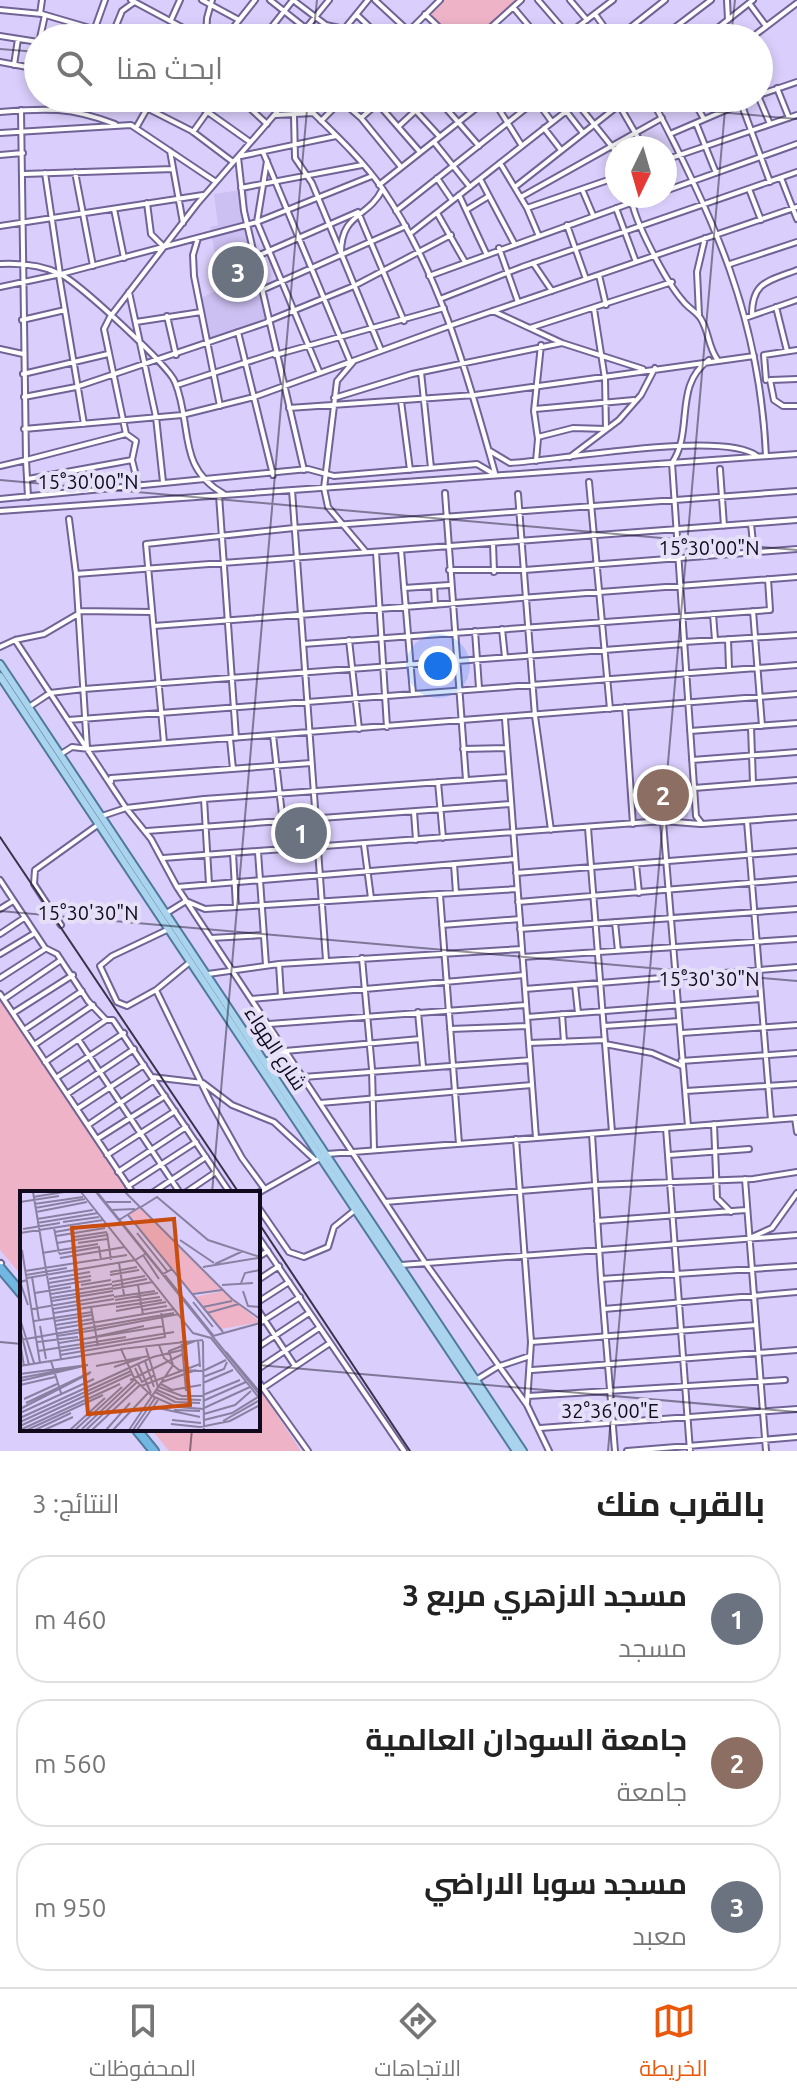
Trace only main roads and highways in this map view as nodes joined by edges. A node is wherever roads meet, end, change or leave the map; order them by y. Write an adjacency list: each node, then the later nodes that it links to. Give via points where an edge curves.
1 (0, 664): 3 (main road, شارع الهواء)
2 (0, 676): 3 (main road, شارع الهواء)
3 (163, 915): 4 (main road, شارع الهواء); 4 (main road, شارع الهواء, via 266,1061)
4 (320, 1156): 10 (main road, شارع الهواء); 11 (main road, شارع الهواء, via 401,1265)
5 (0, 1264): 6 (highway); 7 (highway)
6 (20, 1285)
7 (20, 1291)
8 (140, 1431): 9 (highway)
9 (157, 1451)
10 (516, 1451)
11 (523, 1451)

